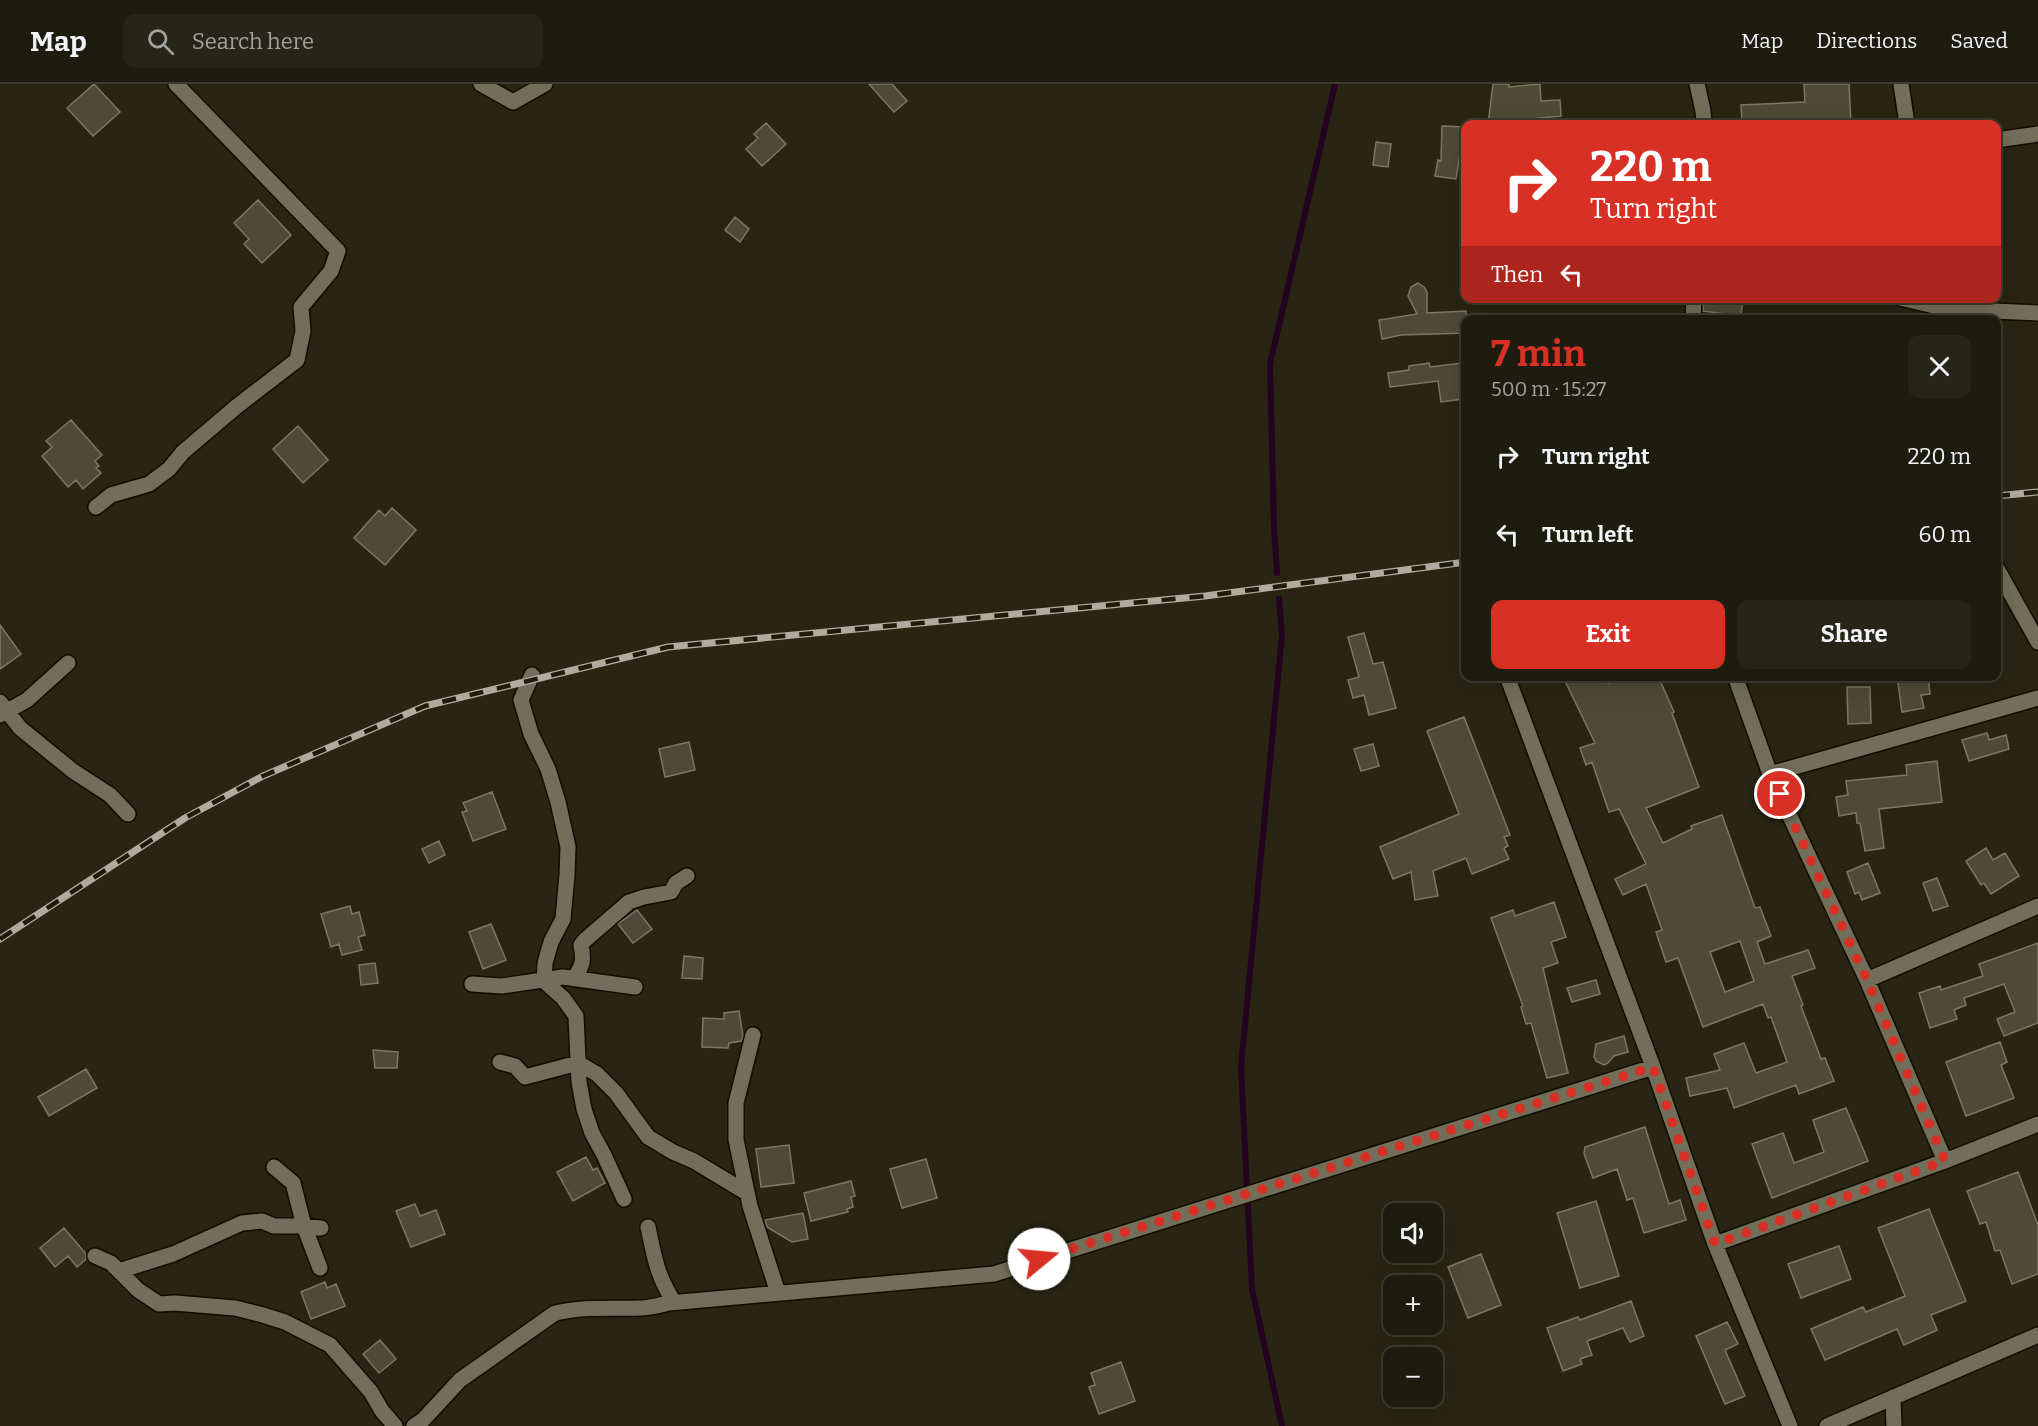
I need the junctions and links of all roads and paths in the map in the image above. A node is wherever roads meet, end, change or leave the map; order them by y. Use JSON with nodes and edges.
{"nodes":[{"id":1,"x":176,"y":84,"type":"edge"},
{"id":2,"x":481,"y":84,"type":"edge"},
{"id":3,"x":545,"y":84,"type":"edge"},
{"id":4,"x":1696,"y":84,"type":"edge"},
{"id":5,"x":1901,"y":84,"type":"edge"},
{"id":6,"x":1704,"y":120,"type":"edge"},
{"id":7,"x":1906,"y":120,"type":"edge"},
{"id":8,"x":2038,"y":134,"type":"edge"},
{"id":9,"x":2001,"y":139,"type":"edge"},
{"id":10,"x":1945,"y":304,"type":"edge"},
{"id":11,"x":2038,"y":313,"type":"edge"},
{"id":12,"x":96,"y":507,"type":"dead end"},
{"id":13,"x":2001,"y":576,"type":"edge"},
{"id":14,"x":2038,"y":642,"type":"edge"},
{"id":15,"x":68,"y":663,"type":"dead end"},
{"id":16,"x":531,"y":675,"type":"dead end"},
{"id":17,"x":1509,"y":681,"type":"edge"},
{"id":18,"x":1737,"y":681,"type":"edge"},
{"id":19,"x":2038,"y":698,"type":"edge"},
{"id":20,"x":2,"y":709,"type":"edge"},
{"id":21,"x":1770,"y":774,"type":"junction"},
{"id":22,"x":128,"y":814,"type":"dead end"},
{"id":23,"x":687,"y":876,"type":"dead end"},
{"id":24,"x":2038,"y":906,"type":"edge"},
{"id":25,"x":574,"y":978,"type":"junction"},
{"id":26,"x":1867,"y":980,"type":"junction"},
{"id":27,"x":544,"y":981,"type":"junction"},
{"id":28,"x":472,"y":984,"type":"dead end"},
{"id":29,"x":635,"y":987,"type":"dead end"},
{"id":30,"x":753,"y":1035,"type":"dead end"},
{"id":31,"x":500,"y":1062,"type":"dead end"},
{"id":32,"x":578,"y":1064,"type":"junction"},
{"id":33,"x":1653,"y":1067,"type":"junction"},
{"id":34,"x":2038,"y":1124,"type":"edge"},
{"id":35,"x":1945,"y":1161,"type":"junction"},
{"id":36,"x":274,"y":1167,"type":"dead end"},
{"id":37,"x":747,"y":1193,"type":"junction"},
{"id":38,"x":624,"y":1199,"type":"dead end"},
{"id":39,"x":304,"y":1226,"type":"junction"},
{"id":40,"x":648,"y":1227,"type":"dead end"},
{"id":41,"x":321,"y":1228,"type":"dead end"},
{"id":42,"x":1715,"y":1244,"type":"junction"},
{"id":43,"x":94,"y":1256,"type":"dead end"},
{"id":44,"x":320,"y":1268,"type":"dead end"},
{"id":45,"x":119,"y":1270,"type":"junction"},
{"id":46,"x":778,"y":1293,"type":"junction"},
{"id":47,"x":674,"y":1302,"type":"junction"},
{"id":48,"x":2038,"y":1335,"type":"edge"},
{"id":49,"x":1893,"y":1397,"type":"junction"},
{"id":50,"x":395,"y":1426,"type":"edge"},
{"id":51,"x":414,"y":1426,"type":"edge"},
{"id":52,"x":1790,"y":1426,"type":"edge"},
{"id":53,"x":1827,"y":1426,"type":"edge"},
{"id":54,"x":1894,"y":1426,"type":"edge"}],
"edges":[{"from":1,"to":12,"type":"street"},
{"from":2,"to":3,"type":"street"},
{"from":4,"to":6,"type":"street"},
{"from":5,"to":7,"type":"street"},
{"from":8,"to":9,"type":"street"},
{"from":10,"to":11,"type":"street"},
{"from":13,"to":14,"type":"street"},
{"from":15,"to":20,"type":"street"},
{"from":16,"to":27,"type":"street"},
{"from":17,"to":33,"type":"street"},
{"from":18,"to":21,"type":"street"},
{"from":19,"to":21,"type":"street"},
{"from":20,"to":22,"type":"street"},
{"from":21,"to":26,"type":"street"},
{"from":23,"to":25,"type":"street"},
{"from":24,"to":26,"type":"street"},
{"from":25,"to":27,"type":"street"},
{"from":25,"to":29,"type":"street"},
{"from":26,"to":35,"type":"street"},
{"from":27,"to":28,"type":"street"},
{"from":27,"to":32,"type":"street"},
{"from":30,"to":37,"type":"street"},
{"from":31,"to":32,"type":"street"},
{"from":32,"to":37,"type":"street"},
{"from":32,"to":38,"type":"street"},
{"from":33,"to":42,"type":"street"},
{"from":33,"to":46,"type":"street"},
{"from":34,"to":35,"type":"street"},
{"from":35,"to":42,"type":"street"},
{"from":36,"to":39,"type":"street"},
{"from":37,"to":46,"type":"street"},
{"from":39,"to":41,"type":"street"},
{"from":39,"to":44,"type":"street"},
{"from":39,"to":45,"type":"street"},
{"from":40,"to":47,"type":"street"},
{"from":42,"to":52,"type":"street"},
{"from":43,"to":45,"type":"street"},
{"from":45,"to":50,"type":"street"},
{"from":46,"to":47,"type":"street"},
{"from":47,"to":51,"type":"street"},
{"from":48,"to":49,"type":"street"},
{"from":49,"to":53,"type":"street"},
{"from":49,"to":54,"type":"street"}]}
